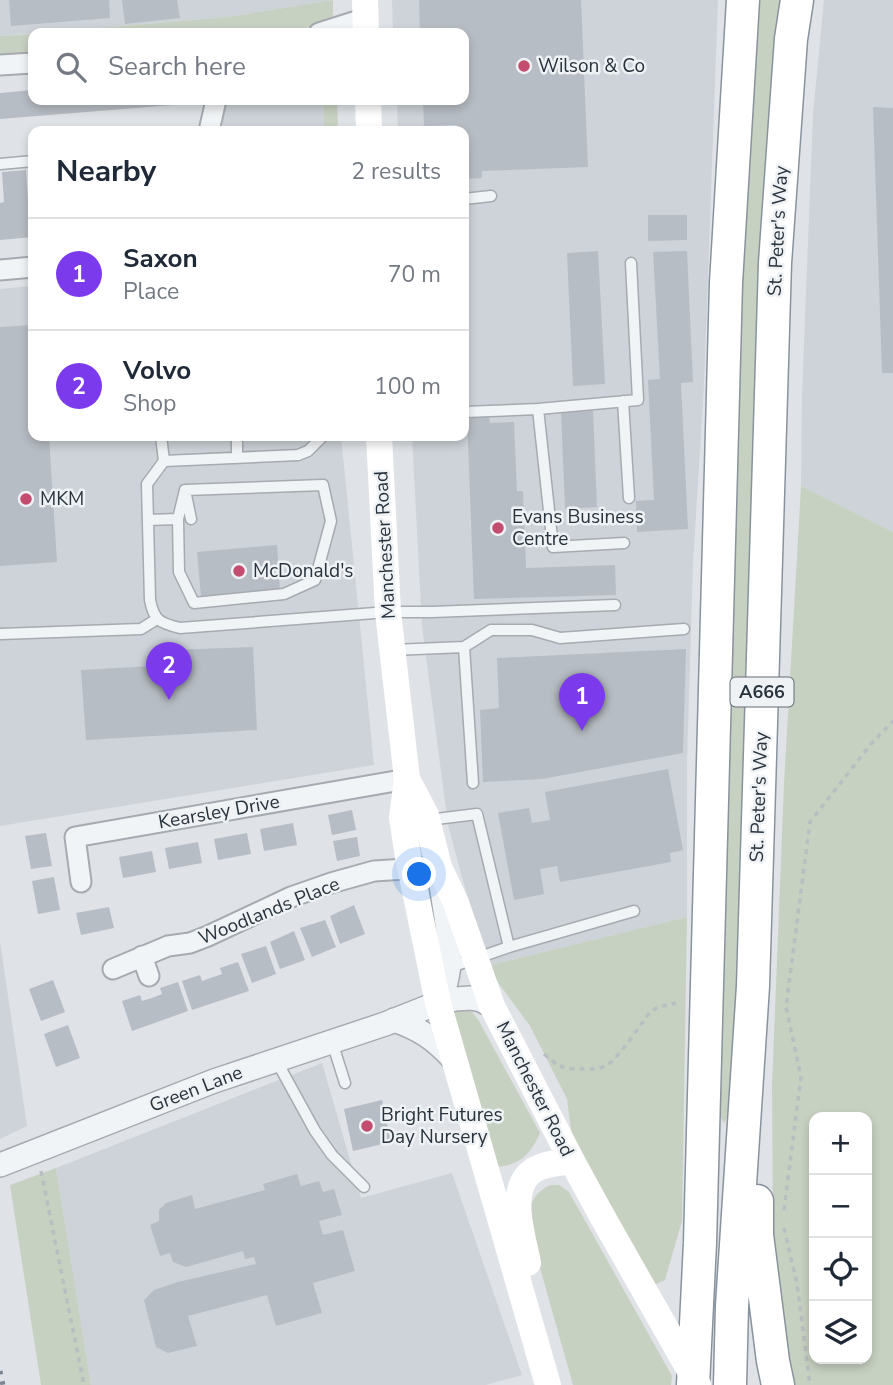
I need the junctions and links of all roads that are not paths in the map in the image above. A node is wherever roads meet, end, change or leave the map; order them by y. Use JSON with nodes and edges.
{"nodes":[{"id":1,"x":743,"y":0,"type":"edge"},
{"id":2,"x":797,"y":0,"type":"edge"},
{"id":3,"x":366,"y":17,"type":"edge"},
{"id":4,"x":334,"y":28,"type":"edge"},
{"id":5,"x":28,"y":63,"type":"edge"},
{"id":6,"x":0,"y":65,"type":"edge"},
{"id":7,"x":215,"y":105,"type":"edge"},
{"id":8,"x":368,"y":105,"type":"edge"},
{"id":9,"x":210,"y":126,"type":"edge"},
{"id":10,"x":369,"y":126,"type":"edge"},
{"id":11,"x":28,"y":161,"type":"edge"},
{"id":12,"x":0,"y":164,"type":"edge"},
{"id":13,"x":491,"y":197,"type":"dead end"},
{"id":14,"x":469,"y":199,"type":"edge"},
{"id":15,"x":631,"y":263,"type":"dead end"},
{"id":16,"x":28,"y":267,"type":"edge"},
{"id":17,"x":0,"y":270,"type":"edge"},
{"id":18,"x":623,"y":401,"type":"junction"},
{"id":19,"x":538,"y":409,"type":"junction"},
{"id":20,"x":469,"y":412,"type":"edge"},
{"id":21,"x":162,"y":441,"type":"edge"},
{"id":22,"x":237,"y":441,"type":"edge"},
{"id":23,"x":318,"y":441,"type":"edge"},
{"id":24,"x":379,"y":441,"type":"edge"},
{"id":25,"x":237,"y":457,"type":"junction"},
{"id":26,"x":164,"y":461,"type":"junction"},
{"id":27,"x":185,"y":490,"type":"junction"},
{"id":28,"x":629,"y":498,"type":"dead end"},
{"id":29,"x":178,"y":519,"type":"junction"},
{"id":30,"x":191,"y":519,"type":"dead end"},
{"id":31,"x":148,"y":520,"type":"junction"},
{"id":32,"x":624,"y":542,"type":"dead end"},
{"id":33,"x":615,"y":605,"type":"dead end"},
{"id":34,"x":388,"y":612,"type":"junction"},
{"id":35,"x":157,"y":619,"type":"junction"},
{"id":36,"x":684,"y":629,"type":"dead end"},
{"id":37,"x":0,"y":634,"type":"edge"},
{"id":38,"x":464,"y":648,"type":"junction"},
{"id":39,"x":392,"y":650,"type":"junction"},
{"id":40,"x":407,"y":779,"type":"junction"},
{"id":41,"x":473,"y":783,"type":"dead end"},
{"id":42,"x":428,"y":820,"type":"junction"},
{"id":43,"x":439,"y":867,"type":"junction"},
{"id":44,"x":410,"y":869,"type":"junction"},
{"id":45,"x":81,"y":882,"type":"dead end"},
{"id":46,"x":634,"y":911,"type":"dead end"},
{"id":47,"x":509,"y":947,"type":"junction"},
{"id":48,"x":142,"y":956,"type":"junction"},
{"id":49,"x":475,"y":959,"type":"junction"},
{"id":50,"x":113,"y":969,"type":"dead end"},
{"id":51,"x":440,"y":971,"type":"junction"},
{"id":52,"x":149,"y":976,"type":"dead end"},
{"id":53,"x":753,"y":986,"type":"junction"},
{"id":54,"x":438,"y":1003,"type":"junction"},
{"id":55,"x":492,"y":1006,"type":"junction"},
{"id":56,"x":394,"y":1020,"type":"junction"},
{"id":57,"x":332,"y":1041,"type":"junction"},
{"id":58,"x":276,"y":1060,"type":"junction"},
{"id":59,"x":454,"y":1060,"type":"junction"},
{"id":60,"x":345,"y":1083,"type":"dead end"},
{"id":61,"x":572,"y":1161,"type":"junction"},
{"id":62,"x":0,"y":1165,"type":"edge"},
{"id":63,"x":364,"y":1187,"type":"dead end"},
{"id":64,"x":549,"y":1385,"type":"edge"},
{"id":65,"x":695,"y":1385,"type":"edge"},
{"id":66,"x":730,"y":1385,"type":"edge"},
{"id":67,"x":778,"y":1385,"type":"edge"}],
"edges":[{"from":1,"to":65,"type":"highway","number":"A666"},
{"from":2,"to":53,"type":"highway","name":"St. Peter's Way","number":"A666"},
{"from":3,"to":4,"type":"street"},
{"from":5,"to":6,"type":"street"},
{"from":7,"to":9,"type":"street"},
{"from":8,"to":10,"type":"main road"},
{"from":11,"to":12,"type":"lane"},
{"from":13,"to":14,"type":"lane"},
{"from":15,"to":18,"type":"lane"},
{"from":16,"to":17,"type":"street"},
{"from":18,"to":19,"type":"lane"},
{"from":18,"to":28,"type":"lane"},
{"from":19,"to":20,"type":"lane"},
{"from":19,"to":32,"type":"lane"},
{"from":21,"to":26,"type":"lane"},
{"from":22,"to":25,"type":"lane"},
{"from":23,"to":25,"type":"lane"},
{"from":24,"to":34,"type":"main road","name":"Manchester Road"},
{"from":25,"to":26,"type":"lane"},
{"from":26,"to":31,"type":"lane"},
{"from":27,"to":29,"type":"lane"},
{"from":27,"to":29,"type":"lane"},
{"from":27,"to":30,"type":"lane"},
{"from":29,"to":31,"type":"lane"},
{"from":31,"to":35,"type":"lane"},
{"from":33,"to":34,"type":"lane"},
{"from":34,"to":35,"type":"lane"},
{"from":34,"to":39,"type":"main road","name":"Manchester Road"},
{"from":35,"to":37,"type":"lane"},
{"from":36,"to":38,"type":"lane"},
{"from":38,"to":39,"type":"lane"},
{"from":38,"to":41,"type":"lane"},
{"from":39,"to":40,"type":"main road","name":"Manchester Road"},
{"from":40,"to":42,"type":"main road","name":"Manchester Road"},
{"from":40,"to":44,"type":"main road","name":"Manchester Road"},
{"from":40,"to":45,"type":"street","name":"Kearsley Drive"},
{"from":42,"to":43,"type":"main road","name":"Manchester Road"},
{"from":42,"to":47,"type":"lane"},
{"from":43,"to":44,"type":"street","name":"Woodlands Place"},
{"from":43,"to":49,"type":"main road","name":"Manchester Road"},
{"from":43,"to":51,"type":"street"},
{"from":44,"to":48,"type":"street","name":"Woodlands Place"},
{"from":44,"to":51,"type":"main road","name":"Manchester Road"},
{"from":46,"to":47,"type":"lane"},
{"from":47,"to":49,"type":"lane"},
{"from":48,"to":50,"type":"street","name":"Woodlands Place"},
{"from":48,"to":52,"type":"street"},
{"from":49,"to":51,"type":"lane"},
{"from":49,"to":55,"type":"main road","name":"Manchester Road"},
{"from":51,"to":54,"type":"main road","name":"Manchester Road"},
{"from":53,"to":66,"type":"highway","name":"St. Peter's Way","number":"A666"},
{"from":53,"to":67,"type":"highway"},
{"from":54,"to":55,"type":"street","name":"Green Lane"},
{"from":54,"to":56,"type":"street","name":"Green Lane"},
{"from":54,"to":59,"type":"main road","name":"Manchester Road"},
{"from":55,"to":61,"type":"main road","name":"Manchester Road"},
{"from":56,"to":57,"type":"street","name":"Green Lane"},
{"from":56,"to":59,"type":"street"},
{"from":57,"to":58,"type":"street","name":"Green Lane"},
{"from":57,"to":60,"type":"lane"},
{"from":58,"to":62,"type":"street","name":"Green Lane"},
{"from":58,"to":63,"type":"lane"},
{"from":59,"to":64,"type":"main road","name":"Manchester Road"},
{"from":61,"to":64,"type":"main road"},
{"from":61,"to":65,"type":"main road","name":"Manchester Road","bridge":true}]}
